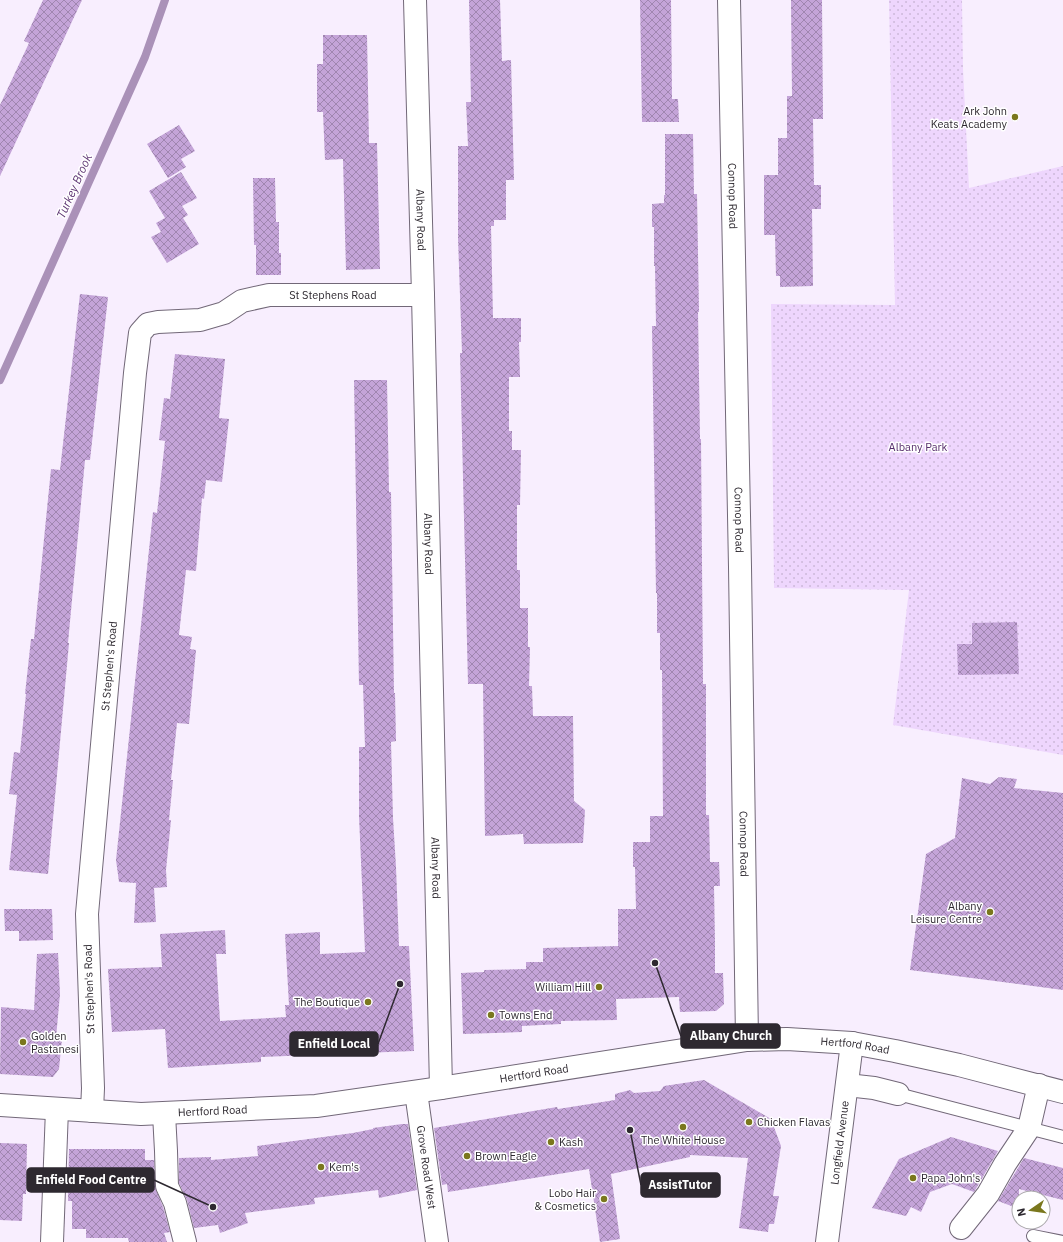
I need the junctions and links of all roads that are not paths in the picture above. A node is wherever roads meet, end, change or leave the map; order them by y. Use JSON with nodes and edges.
{"nodes":[{"id":1,"x":415,"y":0,"type":"edge"},
{"id":2,"x":729,"y":0,"type":"edge"},
{"id":3,"x":423,"y":295,"type":"junction"},
{"id":4,"x":242,"y":301,"type":"joint"},
{"id":5,"x":747,"y":1040,"type":"junction"},
{"id":6,"x":852,"y":1043,"type":"junction"},
{"id":7,"x":847,"y":1085,"type":"junction"},
{"id":8,"x":1039,"y":1085,"type":"junction"},
{"id":9,"x":441,"y":1088,"type":"junction"},
{"id":10,"x":416,"y":1092,"type":"junction"},
{"id":11,"x":1063,"y":1092,"type":"edge"},
{"id":12,"x":898,"y":1094,"type":"joint"},
{"id":13,"x":0,"y":1105,"type":"edge"},
{"id":14,"x":57,"y":1109,"type":"junction"},
{"id":15,"x":92,"y":1111,"type":"junction"},
{"id":16,"x":164,"y":1114,"type":"junction"},
{"id":17,"x":1029,"y":1128,"type":"junction"},
{"id":18,"x":1063,"y":1137,"type":"edge"},
{"id":19,"x":961,"y":1228,"type":"dead end"},
{"id":20,"x":1033,"y":1236,"type":"dead end"},
{"id":21,"x":52,"y":1242,"type":"edge"},
{"id":22,"x":185,"y":1242,"type":"edge"},
{"id":23,"x":437,"y":1242,"type":"edge"},
{"id":24,"x":827,"y":1242,"type":"edge"},
{"id":25,"x":1063,"y":1242,"type":"edge"}],
"edges":[{"from":1,"to":3,"type":"street","name":"Albany Road"},
{"from":2,"to":5,"type":"street","name":"Connop Road"},
{"from":3,"to":4,"type":"street","name":"St Stephens Road"},
{"from":3,"to":9,"type":"street","name":"Albany Road"},
{"from":4,"to":15,"type":"street","name":"St Stephen's Road"},
{"from":5,"to":6,"type":"street","name":"Hertford Road"},
{"from":5,"to":9,"type":"street","name":"Hertford Road"},
{"from":6,"to":7,"type":"street","name":"Longfield Avenue"},
{"from":6,"to":8,"type":"street","name":"Hertford Road"},
{"from":7,"to":12,"type":"street"},
{"from":7,"to":24,"type":"street","name":"Longfield Avenue"},
{"from":8,"to":11,"type":"street","name":"Hertford Road"},
{"from":8,"to":17,"type":"street"},
{"from":9,"to":10,"type":"street","name":"Hertford Road"},
{"from":10,"to":16,"type":"street","name":"Hertford Road"},
{"from":10,"to":23,"type":"street","name":"Grove Road West"},
{"from":12,"to":17,"type":"lane"},
{"from":13,"to":14,"type":"street","name":"Hertford Road"},
{"from":14,"to":15,"type":"street","name":"Hertford Road"},
{"from":14,"to":21,"type":"street"},
{"from":15,"to":16,"type":"street","name":"Hertford Road"},
{"from":16,"to":22,"type":"street"},
{"from":17,"to":18,"type":"lane"},
{"from":17,"to":19,"type":"street"},
{"from":20,"to":25,"type":"lane"}]}
